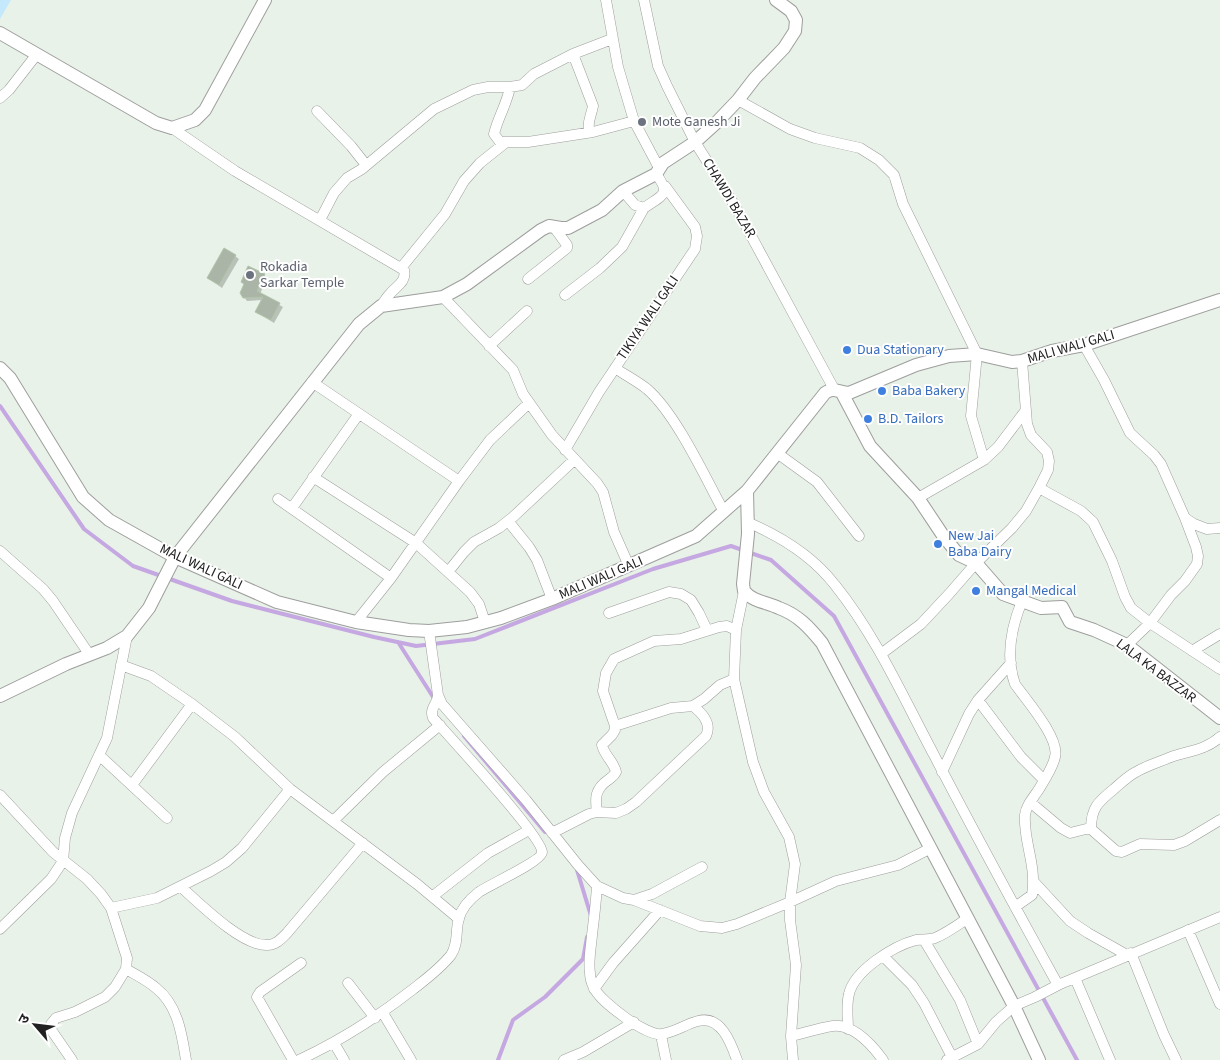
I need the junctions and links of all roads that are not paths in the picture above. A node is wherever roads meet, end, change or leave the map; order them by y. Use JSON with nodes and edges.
{"nodes":[{"id":1,"x":265,"y":0,"type":"edge"},
{"id":2,"x":606,"y":0,"type":"edge"},
{"id":3,"x":644,"y":0,"type":"edge"},
{"id":4,"x":776,"y":0,"type":"edge"},
{"id":5,"x":0,"y":33,"type":"edge"},
{"id":6,"x":612,"y":39,"type":"junction"},
{"id":7,"x":37,"y":54,"type":"junction"},
{"id":8,"x":574,"y":54,"type":"junction"},
{"id":9,"x":510,"y":87,"type":"junction"},
{"id":10,"x":0,"y":98,"type":"edge"},
{"id":11,"x":738,"y":100,"type":"junction"},
{"id":12,"x":317,"y":111,"type":"dead end"},
{"id":13,"x":634,"y":121,"type":"junction"},
{"id":14,"x":172,"y":128,"type":"junction"},
{"id":15,"x":589,"y":132,"type":"junction"},
{"id":16,"x":695,"y":142,"type":"junction"},
{"id":17,"x":505,"y":143,"type":"junction"},
{"id":18,"x":366,"y":165,"type":"junction"},
{"id":19,"x":657,"y":171,"type":"junction"},
{"id":20,"x":665,"y":186,"type":"junction"},
{"id":21,"x":623,"y":191,"type":"junction"},
{"id":22,"x":644,"y":208,"type":"junction"},
{"id":23,"x":320,"y":220,"type":"junction"},
{"id":24,"x":554,"y":227,"type":"junction"},
{"id":25,"x":401,"y":268,"type":"junction"},
{"id":26,"x":528,"y":279,"type":"dead end"},
{"id":27,"x":565,"y":295,"type":"dead end"},
{"id":28,"x":443,"y":297,"type":"junction"},
{"id":29,"x":1220,"y":300,"type":"edge"},
{"id":30,"x":381,"y":306,"type":"junction"},
{"id":31,"x":527,"y":311,"type":"dead end"},
{"id":32,"x":1084,"y":345,"type":"junction"},
{"id":33,"x":489,"y":346,"type":"junction"},
{"id":34,"x":977,"y":354,"type":"junction"},
{"id":35,"x":1022,"y":361,"type":"junction"},
{"id":36,"x":0,"y":368,"type":"edge"},
{"id":37,"x":615,"y":368,"type":"junction"},
{"id":38,"x":312,"y":382,"type":"junction"},
{"id":39,"x":838,"y":391,"type":"junction"},
{"id":40,"x":529,"y":403,"type":"junction"},
{"id":41,"x":1026,"y":410,"type":"junction"},
{"id":42,"x":358,"y":415,"type":"junction"},
{"id":43,"x":566,"y":450,"type":"junction"},
{"id":44,"x":777,"y":453,"type":"junction"},
{"id":45,"x":574,"y":460,"type":"junction"},
{"id":46,"x":984,"y":460,"type":"junction"},
{"id":47,"x":313,"y":477,"type":"junction"},
{"id":48,"x":459,"y":481,"type":"junction"},
{"id":49,"x":1040,"y":488,"type":"junction"},
{"id":50,"x":747,"y":491,"type":"junction"},
{"id":51,"x":918,"y":498,"type":"junction"},
{"id":52,"x":278,"y":499,"type":"dead end"},
{"id":53,"x":292,"y":508,"type":"junction"},
{"id":54,"x":724,"y":512,"type":"junction"},
{"id":55,"x":1185,"y":518,"type":"junction"},
{"id":56,"x":508,"y":521,"type":"junction"},
{"id":57,"x":747,"y":528,"type":"junction"},
{"id":58,"x":1220,"y":528,"type":"edge"},
{"id":59,"x":859,"y":536,"type":"dead end"},
{"id":60,"x":416,"y":543,"type":"junction"},
{"id":61,"x":0,"y":551,"type":"edge"},
{"id":62,"x":175,"y":557,"type":"junction"},
{"id":63,"x":976,"y":563,"type":"junction"},
{"id":64,"x":629,"y":566,"type":"junction"},
{"id":65,"x":448,"y":572,"type":"junction"},
{"id":66,"x":391,"y":578,"type":"junction"},
{"id":67,"x":744,"y":592,"type":"junction"},
{"id":68,"x":552,"y":598,"type":"junction"},
{"id":69,"x":1022,"y":601,"type":"junction"},
{"id":70,"x":609,"y":613,"type":"dead end"},
{"id":71,"x":356,"y":622,"type":"junction"},
{"id":72,"x":485,"y":622,"type":"junction"},
{"id":73,"x":1150,"y":623,"type":"junction"},
{"id":74,"x":707,"y":630,"type":"junction"},
{"id":75,"x":736,"y":630,"type":"junction"},
{"id":76,"x":1220,"y":634,"type":"edge"},
{"id":77,"x":127,"y":636,"type":"junction"},
{"id":78,"x":430,"y":636,"type":"junction"},
{"id":79,"x":1127,"y":645,"type":"junction"},
{"id":80,"x":1192,"y":651,"type":"junction"},
{"id":81,"x":89,"y":654,"type":"junction"},
{"id":82,"x":881,"y":654,"type":"junction"},
{"id":83,"x":1011,"y":663,"type":"junction"},
{"id":84,"x":121,"y":665,"type":"junction"},
{"id":85,"x":1220,"y":669,"type":"edge"},
{"id":86,"x":734,"y":679,"type":"junction"},
{"id":87,"x":0,"y":696,"type":"edge"},
{"id":88,"x":978,"y":700,"type":"junction"},
{"id":89,"x":436,"y":701,"type":"junction"},
{"id":90,"x":192,"y":704,"type":"junction"},
{"id":91,"x":693,"y":706,"type":"junction"},
{"id":92,"x":1220,"y":718,"type":"edge"},
{"id":93,"x":440,"y":726,"type":"junction"},
{"id":94,"x":615,"y":726,"type":"junction"},
{"id":95,"x":1220,"y":737,"type":"edge"},
{"id":96,"x":99,"y":755,"type":"junction"},
{"id":97,"x":942,"y":772,"type":"junction"},
{"id":98,"x":1044,"y":780,"type":"junction"},
{"id":99,"x":132,"y":786,"type":"junction"},
{"id":100,"x":290,"y":789,"type":"junction"},
{"id":101,"x":0,"y":796,"type":"edge"},
{"id":102,"x":526,"y":800,"type":"junction"},
{"id":103,"x":1030,"y":802,"type":"junction"},
{"id":104,"x":516,"y":812,"type":"junction"},
{"id":105,"x":597,"y":812,"type":"junction"},
{"id":106,"x":167,"y":818,"type":"dead end"},
{"id":107,"x":1220,"y":820,"type":"edge"},
{"id":108,"x":333,"y":821,"type":"junction"},
{"id":109,"x":530,"y":830,"type":"junction"},
{"id":110,"x":1091,"y":830,"type":"junction"},
{"id":111,"x":552,"y":833,"type":"junction"},
{"id":112,"x":363,"y":843,"type":"junction"},
{"id":113,"x":932,"y":848,"type":"junction"},
{"id":114,"x":63,"y":861,"type":"junction"},
{"id":115,"x":702,"y":867,"type":"dead end"},
{"id":116,"x":1034,"y":882,"type":"junction"},
{"id":117,"x":597,"y":886,"type":"junction"},
{"id":118,"x":181,"y":887,"type":"junction"},
{"id":119,"x":432,"y":896,"type":"junction"},
{"id":120,"x":634,"y":900,"type":"junction"},
{"id":121,"x":790,"y":902,"type":"junction"},
{"id":122,"x":1015,"y":907,"type":"junction"},
{"id":123,"x":111,"y":908,"type":"junction"},
{"id":124,"x":660,"y":910,"type":"junction"},
{"id":125,"x":1220,"y":917,"type":"edge"},
{"id":126,"x":459,"y":918,"type":"junction"},
{"id":127,"x":968,"y":918,"type":"junction"},
{"id":128,"x":0,"y":929,"type":"edge"},
{"id":129,"x":1188,"y":930,"type":"junction"},
{"id":130,"x":924,"y":940,"type":"junction"},
{"id":131,"x":1129,"y":954,"type":"junction"},
{"id":132,"x":883,"y":956,"type":"junction"},
{"id":133,"x":301,"y":963,"type":"dead end"},
{"id":134,"x":126,"y":969,"type":"junction"},
{"id":135,"x":1075,"y":978,"type":"junction"},
{"id":136,"x":348,"y":983,"type":"dead end"},
{"id":137,"x":1053,"y":987,"type":"junction"},
{"id":138,"x":594,"y":989,"type":"junction"},
{"id":139,"x":1220,"y":1004,"type":"edge"},
{"id":140,"x":1014,"y":1006,"type":"junction"},
{"id":141,"x":379,"y":1016,"type":"junction"},
{"id":142,"x":634,"y":1022,"type":"junction"},
{"id":143,"x":848,"y":1029,"type":"junction"},
{"id":144,"x":661,"y":1035,"type":"junction"},
{"id":145,"x":790,"y":1036,"type":"junction"},
{"id":146,"x":334,"y":1043,"type":"junction"},
{"id":147,"x":978,"y":1044,"type":"junction"},
{"id":148,"x":950,"y":1059,"type":"edge"},
{"id":149,"x":72,"y":1060,"type":"edge"},
{"id":150,"x":186,"y":1060,"type":"edge"},
{"id":151,"x":293,"y":1060,"type":"edge"},
{"id":152,"x":299,"y":1060,"type":"edge"},
{"id":153,"x":344,"y":1060,"type":"edge"},
{"id":154,"x":411,"y":1060,"type":"edge"},
{"id":155,"x":564,"y":1060,"type":"edge"},
{"id":156,"x":666,"y":1060,"type":"edge"},
{"id":157,"x":737,"y":1060,"type":"edge"},
{"id":158,"x":792,"y":1060,"type":"edge"},
{"id":159,"x":883,"y":1060,"type":"edge"},
{"id":160,"x":1039,"y":1060,"type":"edge"},
{"id":161,"x":1110,"y":1060,"type":"edge"},
{"id":162,"x":1176,"y":1060,"type":"edge"}],
"edges":[{"from":1,"to":14,"type":"street"},
{"from":2,"to":6,"type":"street","name":"TIKIYA WALI GALI"},
{"from":3,"to":16,"type":"street","name":"CHAWDI BAZAR"},
{"from":4,"to":11,"type":"street"},
{"from":5,"to":7,"type":"street"},
{"from":6,"to":8,"type":"street"},
{"from":6,"to":13,"type":"street","name":"TIKIYA WALI GALI"},
{"from":7,"to":10,"type":"street"},
{"from":7,"to":14,"type":"street"},
{"from":8,"to":9,"type":"street"},
{"from":8,"to":15,"type":"street"},
{"from":9,"to":17,"type":"street"},
{"from":9,"to":18,"type":"street"},
{"from":11,"to":16,"type":"street"},
{"from":11,"to":34,"type":"street"},
{"from":12,"to":18,"type":"street"},
{"from":13,"to":15,"type":"street"},
{"from":13,"to":19,"type":"street","name":"TIKIYA WALI GALI"},
{"from":14,"to":23,"type":"street"},
{"from":15,"to":17,"type":"street"},
{"from":16,"to":19,"type":"street"},
{"from":16,"to":39,"type":"street","name":"CHAWDI BAZAR"},
{"from":17,"to":25,"type":"street"},
{"from":18,"to":23,"type":"street"},
{"from":19,"to":20,"type":"street","name":"TIKIYA WALI GALI"},
{"from":19,"to":21,"type":"street"},
{"from":20,"to":22,"type":"street"},
{"from":20,"to":37,"type":"street","name":"TIKIYA WALI GALI"},
{"from":21,"to":22,"type":"street"},
{"from":21,"to":24,"type":"street"},
{"from":22,"to":27,"type":"street"},
{"from":23,"to":25,"type":"street"},
{"from":24,"to":26,"type":"street"},
{"from":24,"to":28,"type":"street"},
{"from":25,"to":30,"type":"street"},
{"from":28,"to":30,"type":"street"},
{"from":28,"to":33,"type":"street"},
{"from":29,"to":32,"type":"street","name":"MALI WALI GALI"},
{"from":30,"to":38,"type":"street"},
{"from":31,"to":33,"type":"street"},
{"from":32,"to":35,"type":"street","name":"MALI WALI GALI"},
{"from":32,"to":55,"type":"street"},
{"from":33,"to":40,"type":"street"},
{"from":34,"to":35,"type":"street","name":"MALI WALI GALI"},
{"from":34,"to":39,"type":"street","name":"MALI WALI GALI"},
{"from":34,"to":46,"type":"street"},
{"from":35,"to":41,"type":"street"},
{"from":36,"to":62,"type":"street","name":"MALI WALI GALI"},
{"from":37,"to":43,"type":"street","name":"TIKIYA WALI GALI"},
{"from":37,"to":54,"type":"street"},
{"from":38,"to":42,"type":"street"},
{"from":38,"to":62,"type":"street"},
{"from":39,"to":44,"type":"street","name":"MALI WALI GALI"},
{"from":39,"to":51,"type":"street","name":"LALA KA BAZZAR"},
{"from":40,"to":43,"type":"street"},
{"from":40,"to":48,"type":"street"},
{"from":41,"to":46,"type":"street"},
{"from":41,"to":49,"type":"street"},
{"from":42,"to":47,"type":"street"},
{"from":42,"to":48,"type":"street"},
{"from":43,"to":45,"type":"street"},
{"from":44,"to":50,"type":"street","name":"MALI WALI GALI"},
{"from":44,"to":59,"type":"street"},
{"from":45,"to":56,"type":"street"},
{"from":45,"to":64,"type":"street"},
{"from":46,"to":51,"type":"street"},
{"from":47,"to":53,"type":"street"},
{"from":47,"to":60,"type":"street"},
{"from":48,"to":60,"type":"street"},
{"from":49,"to":63,"type":"street"},
{"from":49,"to":73,"type":"street"},
{"from":50,"to":54,"type":"street","name":"MALI WALI GALI"},
{"from":50,"to":57,"type":"street"},
{"from":51,"to":63,"type":"street","name":"LALA KA BAZZAR"},
{"from":52,"to":53,"type":"street"},
{"from":53,"to":66,"type":"street"},
{"from":54,"to":64,"type":"street","name":"MALI WALI GALI"},
{"from":55,"to":58,"type":"street"},
{"from":55,"to":73,"type":"street"},
{"from":56,"to":65,"type":"street"},
{"from":56,"to":68,"type":"street"},
{"from":57,"to":67,"type":"street"},
{"from":57,"to":82,"type":"street"},
{"from":60,"to":65,"type":"street"},
{"from":60,"to":66,"type":"street"},
{"from":61,"to":81,"type":"street"},
{"from":62,"to":71,"type":"street","name":"MALI WALI GALI"},
{"from":62,"to":77,"type":"street"},
{"from":63,"to":69,"type":"street","name":"LALA KA BAZZAR"},
{"from":63,"to":82,"type":"street"},
{"from":64,"to":68,"type":"street","name":"MALI WALI GALI"},
{"from":65,"to":72,"type":"street"},
{"from":66,"to":71,"type":"street"},
{"from":67,"to":75,"type":"street"},
{"from":67,"to":113,"type":"street"},
{"from":68,"to":72,"type":"street","name":"MALI WALI GALI"},
{"from":69,"to":79,"type":"street","name":"LALA KA BAZZAR"},
{"from":69,"to":83,"type":"street"},
{"from":70,"to":74,"type":"street"},
{"from":71,"to":78,"type":"street","name":"MALI WALI GALI"},
{"from":72,"to":78,"type":"street","name":"MALI WALI GALI"},
{"from":73,"to":79,"type":"street"},
{"from":73,"to":80,"type":"street"},
{"from":74,"to":75,"type":"street"},
{"from":74,"to":94,"type":"street"},
{"from":75,"to":86,"type":"street"},
{"from":76,"to":80,"type":"street"},
{"from":77,"to":81,"type":"street"},
{"from":77,"to":84,"type":"street"},
{"from":78,"to":89,"type":"street"},
{"from":79,"to":92,"type":"street","name":"LALA KA BAZZAR"},
{"from":80,"to":85,"type":"street"},
{"from":81,"to":87,"type":"street"},
{"from":82,"to":97,"type":"street"},
{"from":83,"to":88,"type":"street"},
{"from":83,"to":98,"type":"street"},
{"from":84,"to":90,"type":"street"},
{"from":84,"to":96,"type":"street"},
{"from":86,"to":91,"type":"street"},
{"from":86,"to":121,"type":"street"},
{"from":88,"to":97,"type":"street"},
{"from":88,"to":98,"type":"street"},
{"from":89,"to":93,"type":"street"},
{"from":89,"to":102,"type":"street"},
{"from":90,"to":99,"type":"street"},
{"from":90,"to":100,"type":"street"},
{"from":91,"to":94,"type":"street"},
{"from":91,"to":105,"type":"street"},
{"from":93,"to":104,"type":"street"},
{"from":93,"to":108,"type":"street"},
{"from":94,"to":105,"type":"street"},
{"from":95,"to":110,"type":"street"},
{"from":96,"to":99,"type":"street"},
{"from":96,"to":114,"type":"street"},
{"from":97,"to":122,"type":"street"},
{"from":98,"to":103,"type":"street"},
{"from":99,"to":106,"type":"street"},
{"from":100,"to":108,"type":"street"},
{"from":100,"to":118,"type":"street"},
{"from":101,"to":114,"type":"street"},
{"from":102,"to":104,"type":"street"},
{"from":102,"to":111,"type":"street"},
{"from":103,"to":110,"type":"street"},
{"from":103,"to":116,"type":"street"},
{"from":104,"to":109,"type":"street"},
{"from":105,"to":111,"type":"street"},
{"from":107,"to":110,"type":"street"},
{"from":108,"to":112,"type":"street"},
{"from":109,"to":119,"type":"street"},
{"from":109,"to":126,"type":"street"},
{"from":111,"to":117,"type":"street"},
{"from":112,"to":118,"type":"street"},
{"from":112,"to":119,"type":"street"},
{"from":113,"to":121,"type":"street"},
{"from":113,"to":127,"type":"street"},
{"from":114,"to":123,"type":"street"},
{"from":114,"to":128,"type":"street"},
{"from":115,"to":120,"type":"street"},
{"from":116,"to":122,"type":"street"},
{"from":116,"to":131,"type":"street"},
{"from":117,"to":120,"type":"street"},
{"from":117,"to":138,"type":"street"},
{"from":118,"to":123,"type":"street"},
{"from":119,"to":126,"type":"street"},
{"from":120,"to":124,"type":"street"},
{"from":121,"to":124,"type":"street"},
{"from":121,"to":145,"type":"street"},
{"from":122,"to":137,"type":"street"},
{"from":123,"to":134,"type":"street"},
{"from":124,"to":138,"type":"street"},
{"from":125,"to":129,"type":"street"},
{"from":126,"to":141,"type":"street"},
{"from":127,"to":130,"type":"street"},
{"from":127,"to":140,"type":"street"},
{"from":129,"to":131,"type":"street"},
{"from":129,"to":139,"type":"street"},
{"from":130,"to":132,"type":"street"},
{"from":130,"to":147,"type":"street"},
{"from":131,"to":135,"type":"street"},
{"from":131,"to":162,"type":"street"},
{"from":132,"to":143,"type":"street"},
{"from":132,"to":148,"type":"street"},
{"from":133,"to":151,"type":"street"},
{"from":134,"to":149,"type":"street"},
{"from":134,"to":150,"type":"street"},
{"from":135,"to":137,"type":"street"},
{"from":135,"to":161,"type":"street"},
{"from":136,"to":141,"type":"street"},
{"from":137,"to":140,"type":"street"},
{"from":138,"to":142,"type":"street"},
{"from":140,"to":147,"type":"street"},
{"from":140,"to":160,"type":"street"},
{"from":141,"to":146,"type":"street"},
{"from":141,"to":154,"type":"street"},
{"from":142,"to":144,"type":"street"},
{"from":142,"to":155,"type":"street"},
{"from":143,"to":145,"type":"street"},
{"from":143,"to":159,"type":"street"},
{"from":144,"to":156,"type":"street"},
{"from":144,"to":157,"type":"street"},
{"from":145,"to":158,"type":"street"},
{"from":146,"to":152,"type":"street"},
{"from":146,"to":153,"type":"street"},
{"from":147,"to":148,"type":"street"}]}
